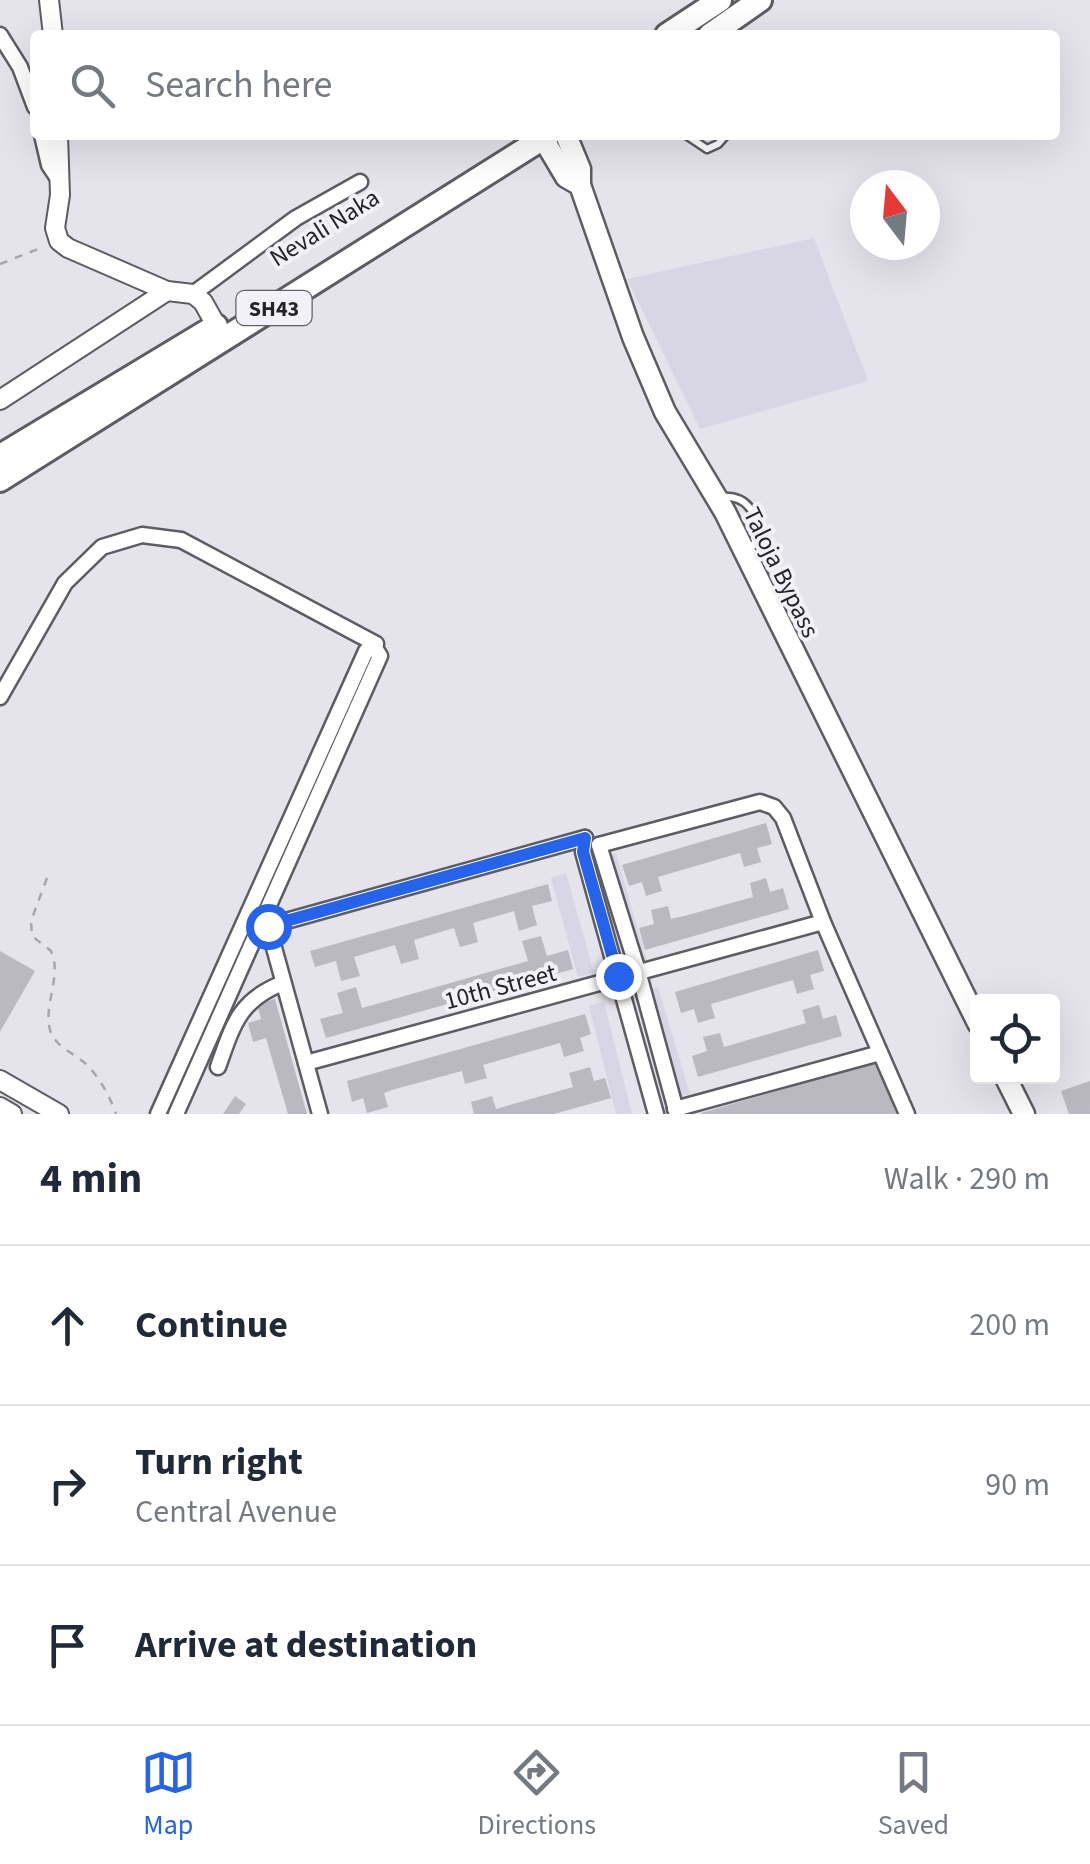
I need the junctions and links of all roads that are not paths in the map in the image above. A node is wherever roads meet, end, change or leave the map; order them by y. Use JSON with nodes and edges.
{"nodes":[{"id":1,"x":49,"y":0,"type":"edge"},
{"id":2,"x":720,"y":0,"type":"edge"},
{"id":3,"x":760,"y":0,"type":"edge"},
{"id":4,"x":53,"y":30,"type":"edge"},
{"id":5,"x":675,"y":30,"type":"edge"},
{"id":6,"x":717,"y":30,"type":"edge"},
{"id":7,"x":0,"y":35,"type":"edge"},
{"id":8,"x":30,"y":94,"type":"edge"},
{"id":9,"x":43,"y":140,"type":"edge"},
{"id":10,"x":58,"y":140,"type":"edge"},
{"id":11,"x":537,"y":140,"type":"edge"},
{"id":12,"x":546,"y":140,"type":"edge"},
{"id":13,"x":694,"y":140,"type":"edge"},
{"id":14,"x":722,"y":140,"type":"edge"},
{"id":15,"x":60,"y":180,"type":"junction"},
{"id":16,"x":360,"y":182,"type":"dead end"},
{"id":17,"x":167,"y":291,"type":"junction"},
{"id":18,"x":193,"y":294,"type":"junction"},
{"id":19,"x":220,"y":332,"type":"junction"},
{"id":20,"x":0,"y":400,"type":"edge"},
{"id":21,"x":0,"y":456,"type":"edge"},
{"id":22,"x":0,"y":480,"type":"edge"},
{"id":23,"x":375,"y":648,"type":"junction"},
{"id":24,"x":0,"y":697,"type":"edge"},
{"id":25,"x":592,"y":842,"type":"junction"},
{"id":26,"x":823,"y":922,"type":"junction"},
{"id":27,"x":638,"y":971,"type":"junction"},
{"id":28,"x":618,"y":976,"type":"junction"},
{"id":29,"x":284,"y":983,"type":"junction"},
{"id":30,"x":970,"y":1006,"type":"edge"},
{"id":31,"x":880,"y":1053,"type":"junction"},
{"id":32,"x":306,"y":1063,"type":"junction"},
{"id":33,"x":218,"y":1067,"type":"dead end"},
{"id":34,"x":0,"y":1080,"type":"edge"},
{"id":35,"x":1008,"y":1084,"type":"edge"},
{"id":36,"x":0,"y":1107,"type":"edge"},
{"id":37,"x":676,"y":1111,"type":"edge"},
{"id":38,"x":12,"y":1114,"type":"edge"},
{"id":39,"x":59,"y":1114,"type":"edge"},
{"id":40,"x":158,"y":1114,"type":"edge"},
{"id":41,"x":176,"y":1114,"type":"edge"},
{"id":42,"x":320,"y":1114,"type":"edge"},
{"id":43,"x":656,"y":1114,"type":"edge"},
{"id":44,"x":907,"y":1114,"type":"edge"},
{"id":45,"x":1024,"y":1114,"type":"edge"}],
"edges":[{"from":1,"to":4,"type":"street"},
{"from":2,"to":5,"type":"main road"},
{"from":3,"to":6,"type":"main road"},
{"from":7,"to":8,"type":"street"},
{"from":9,"to":15,"type":"street"},
{"from":10,"to":15,"type":"street"},
{"from":11,"to":19,"type":"main road","name":"Nevali Naka","number":"SH43"},
{"from":12,"to":30,"type":"main road","name":"Taloja Bypass"},
{"from":13,"to":14,"type":"lane"},
{"from":15,"to":17,"type":"street"},
{"from":16,"to":18,"type":"street"},
{"from":17,"to":18,"type":"street"},
{"from":17,"to":20,"type":"street"},
{"from":18,"to":19,"type":"street"},
{"from":19,"to":21,"type":"main road","name":"Nevali Naka","number":"SH43"},
{"from":19,"to":22,"type":"main road","number":"SH43"},
{"from":23,"to":24,"type":"street"},
{"from":23,"to":40,"type":"street"},
{"from":23,"to":41,"type":"street"},
{"from":25,"to":26,"type":"street"},
{"from":25,"to":27,"type":"street"},
{"from":25,"to":28,"type":"street"},
{"from":25,"to":29,"type":"street"},
{"from":26,"to":27,"type":"street","name":"10th Street"},
{"from":26,"to":31,"type":"street"},
{"from":27,"to":28,"type":"street","name":"10th Street"},
{"from":27,"to":37,"type":"street"},
{"from":28,"to":32,"type":"street","name":"10th Street"},
{"from":28,"to":43,"type":"street"},
{"from":29,"to":32,"type":"street"},
{"from":29,"to":33,"type":"street"},
{"from":31,"to":37,"type":"street"},
{"from":31,"to":44,"type":"street"},
{"from":32,"to":42,"type":"street"},
{"from":34,"to":39,"type":"street"},
{"from":35,"to":45,"type":"main road"},
{"from":36,"to":38,"type":"street"}]}
